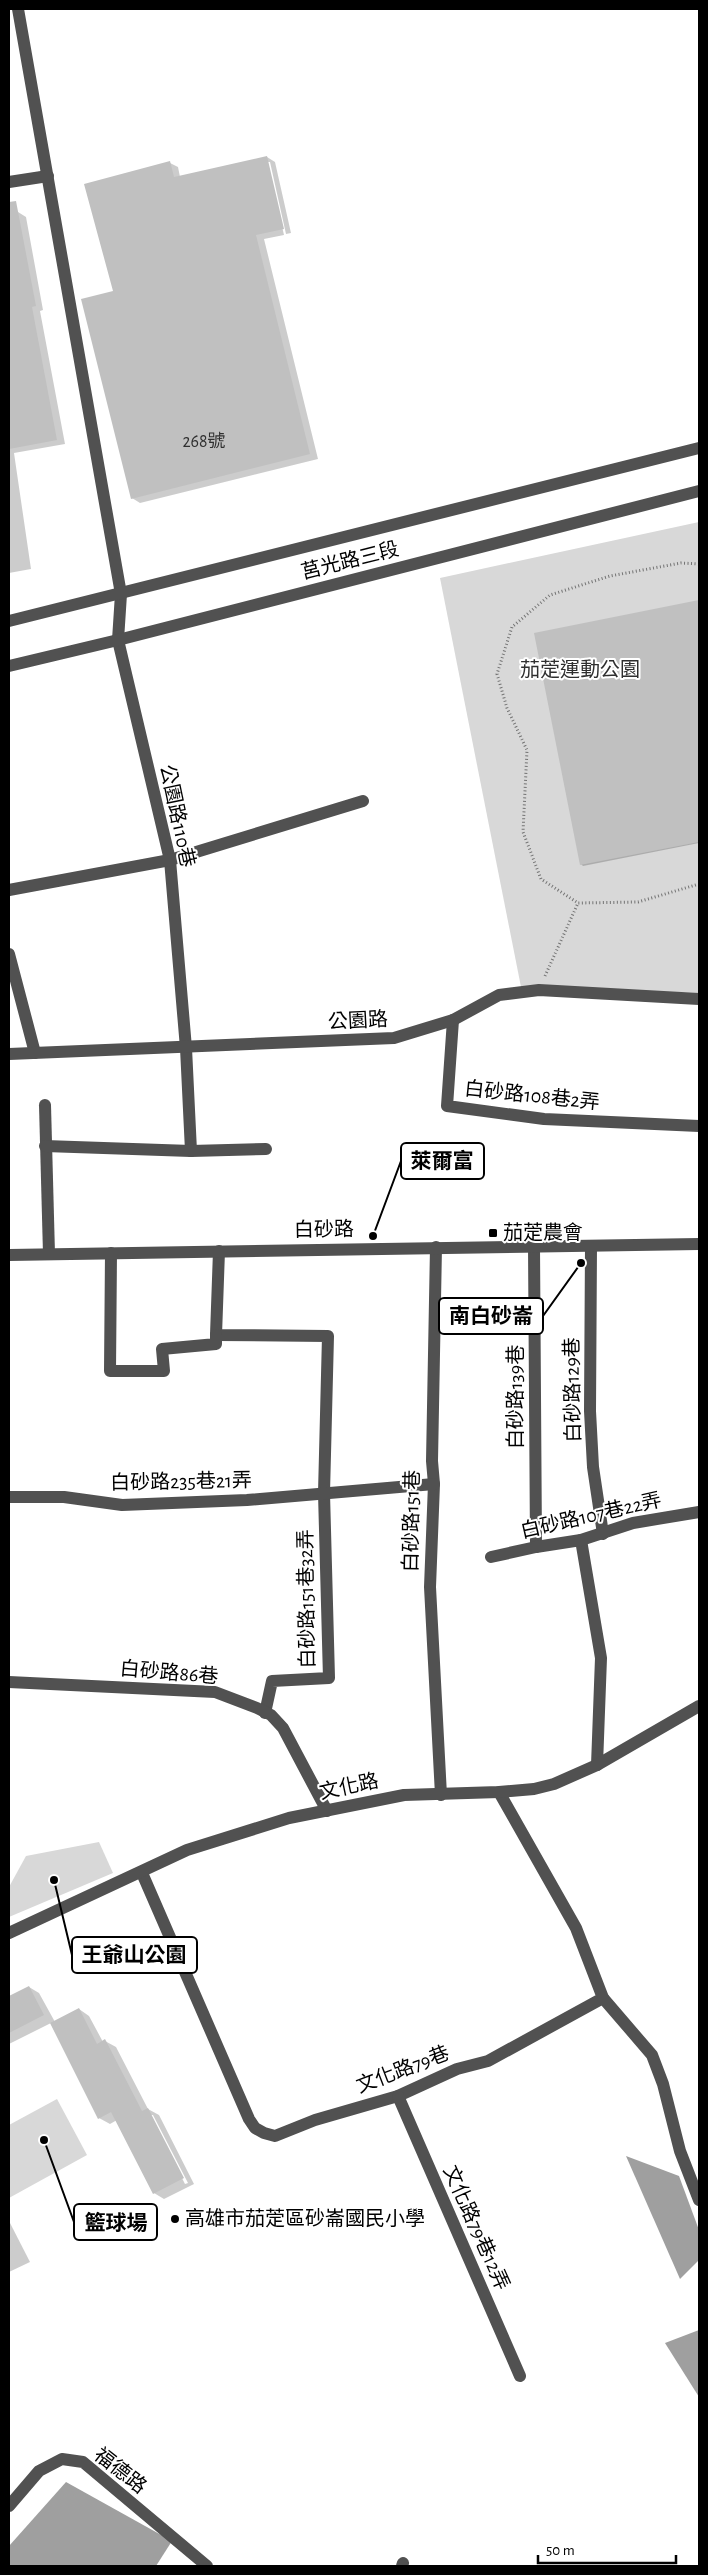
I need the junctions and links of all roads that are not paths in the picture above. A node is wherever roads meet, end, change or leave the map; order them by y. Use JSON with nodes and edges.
{"nodes":[{"id":1,"x":18,"y":9,"type":"edge"},
{"id":2,"x":48,"y":176,"type":"junction"},
{"id":3,"x":9,"y":182,"type":"edge"},
{"id":4,"x":699,"y":448,"type":"edge"},
{"id":5,"x":699,"y":490,"type":"edge"},
{"id":6,"x":122,"y":594,"type":"junction"},
{"id":7,"x":9,"y":621,"type":"edge"},
{"id":8,"x":118,"y":640,"type":"junction"},
{"id":9,"x":9,"y":666,"type":"edge"},
{"id":10,"x":363,"y":801,"type":"dead end"},
{"id":11,"x":170,"y":860,"type":"junction"},
{"id":12,"x":9,"y":890,"type":"edge"},
{"id":13,"x":9,"y":954,"type":"edge"},
{"id":14,"x":699,"y":999,"type":"edge"},
{"id":15,"x":452,"y":1020,"type":"junction"},
{"id":16,"x":186,"y":1048,"type":"junction"},
{"id":17,"x":35,"y":1053,"type":"junction"},
{"id":18,"x":9,"y":1054,"type":"edge"},
{"id":19,"x":45,"y":1105,"type":"dead end"},
{"id":20,"x":699,"y":1126,"type":"edge"},
{"id":21,"x":44,"y":1146,"type":"junction"},
{"id":22,"x":266,"y":1149,"type":"dead end"},
{"id":23,"x":191,"y":1150,"type":"junction"},
{"id":24,"x":699,"y":1244,"type":"edge"},
{"id":25,"x":534,"y":1246,"type":"junction"},
{"id":26,"x":591,"y":1246,"type":"junction"},
{"id":27,"x":436,"y":1247,"type":"junction"},
{"id":28,"x":219,"y":1251,"type":"junction"},
{"id":29,"x":111,"y":1253,"type":"junction"},
{"id":30,"x":49,"y":1254,"type":"junction"},
{"id":31,"x":9,"y":1255,"type":"edge"},
{"id":32,"x":216,"y":1335,"type":"junction"},
{"id":33,"x":434,"y":1484,"type":"junction"},
{"id":34,"x":324,"y":1493,"type":"junction"},
{"id":35,"x":9,"y":1497,"type":"edge"},
{"id":36,"x":699,"y":1512,"type":"edge"},
{"id":37,"x":603,"y":1534,"type":"junction"},
{"id":38,"x":581,"y":1540,"type":"junction"},
{"id":39,"x":536,"y":1547,"type":"junction"},
{"id":40,"x":491,"y":1558,"type":"dead end"},
{"id":41,"x":9,"y":1682,"type":"edge"},
{"id":42,"x":699,"y":1706,"type":"edge"},
{"id":43,"x":266,"y":1713,"type":"junction"},
{"id":44,"x":597,"y":1765,"type":"junction"},
{"id":45,"x":499,"y":1792,"type":"junction"},
{"id":46,"x":441,"y":1795,"type":"junction"},
{"id":47,"x":327,"y":1811,"type":"junction"},
{"id":48,"x":142,"y":1873,"type":"junction"},
{"id":49,"x":9,"y":1934,"type":"edge"},
{"id":50,"x":602,"y":1998,"type":"junction"},
{"id":51,"x":398,"y":2096,"type":"junction"},
{"id":52,"x":699,"y":2200,"type":"edge"},
{"id":53,"x":520,"y":2376,"type":"dead end"},
{"id":54,"x":9,"y":2506,"type":"edge"},
{"id":55,"x":208,"y":2566,"type":"edge"}],
"edges":[{"from":1,"to":2,"type":"street","name":"公園路110巷"},
{"from":2,"to":3,"type":"street"},
{"from":2,"to":6,"type":"street","name":"公園路110巷"},
{"from":4,"to":6,"type":"street","name":"莒光路三段"},
{"from":5,"to":8,"type":"street","name":"莒光路三段"},
{"from":6,"to":7,"type":"street","name":"莒光路三段"},
{"from":6,"to":8,"type":"street","name":"公園路110巷"},
{"from":8,"to":9,"type":"street","name":"莒光路三段"},
{"from":8,"to":11,"type":"street","name":"公園路110巷"},
{"from":10,"to":11,"type":"street"},
{"from":11,"to":12,"type":"street"},
{"from":11,"to":16,"type":"street","name":"公園路110巷"},
{"from":13,"to":17,"type":"street"},
{"from":14,"to":15,"type":"street","name":"公園路"},
{"from":15,"to":16,"type":"street","name":"公園路"},
{"from":15,"to":20,"type":"street","name":"白砂路108巷2弄"},
{"from":16,"to":17,"type":"street","name":"公園路"},
{"from":16,"to":23,"type":"street","name":"公園路110巷"},
{"from":17,"to":18,"type":"street","name":"公園路"},
{"from":19,"to":21,"type":"street"},
{"from":21,"to":23,"type":"street"},
{"from":21,"to":30,"type":"street"},
{"from":22,"to":23,"type":"street"},
{"from":24,"to":26,"type":"street","name":"白砂路"},
{"from":25,"to":26,"type":"street","name":"白砂路"},
{"from":25,"to":27,"type":"street","name":"白砂路"},
{"from":25,"to":39,"type":"street","name":"白砂路139巷"},
{"from":26,"to":37,"type":"street","name":"白砂路129巷"},
{"from":27,"to":28,"type":"street","name":"白砂路"},
{"from":27,"to":33,"type":"street","name":"白砂路151巷"},
{"from":28,"to":29,"type":"street","name":"白砂路"},
{"from":28,"to":32,"type":"street"},
{"from":29,"to":30,"type":"street","name":"白砂路"},
{"from":29,"to":32,"type":"street"},
{"from":30,"to":31,"type":"street","name":"白砂路"},
{"from":32,"to":34,"type":"street","name":"白砂路151巷32弄"},
{"from":33,"to":34,"type":"street"},
{"from":33,"to":46,"type":"street","name":"白砂路151巷"},
{"from":34,"to":35,"type":"street","name":"白砂路235巷21弄"},
{"from":34,"to":43,"type":"street","name":"白砂路151巷32弄"},
{"from":36,"to":37,"type":"street","name":"白砂路107巷22弄"},
{"from":37,"to":38,"type":"street","name":"白砂路107巷22弄"},
{"from":38,"to":39,"type":"street","name":"白砂路107巷22弄"},
{"from":38,"to":44,"type":"street"},
{"from":39,"to":40,"type":"street","name":"白砂路107巷22弄"},
{"from":41,"to":43,"type":"street","name":"白砂路86巷"},
{"from":42,"to":44,"type":"street","name":"文化路"},
{"from":43,"to":47,"type":"street","name":"白砂路86巷"},
{"from":44,"to":45,"type":"street","name":"文化路"},
{"from":45,"to":46,"type":"street","name":"文化路"},
{"from":45,"to":50,"type":"street"},
{"from":46,"to":47,"type":"street","name":"文化路"},
{"from":47,"to":48,"type":"street","name":"文化路"},
{"from":48,"to":49,"type":"street","name":"文化路"},
{"from":48,"to":51,"type":"street","name":"文化路79巷"},
{"from":50,"to":51,"type":"street","name":"文化路79巷"},
{"from":50,"to":52,"type":"street"},
{"from":51,"to":53,"type":"street","name":"文化路79巷12弄"},
{"from":54,"to":55,"type":"street","name":"福德路"}]}
